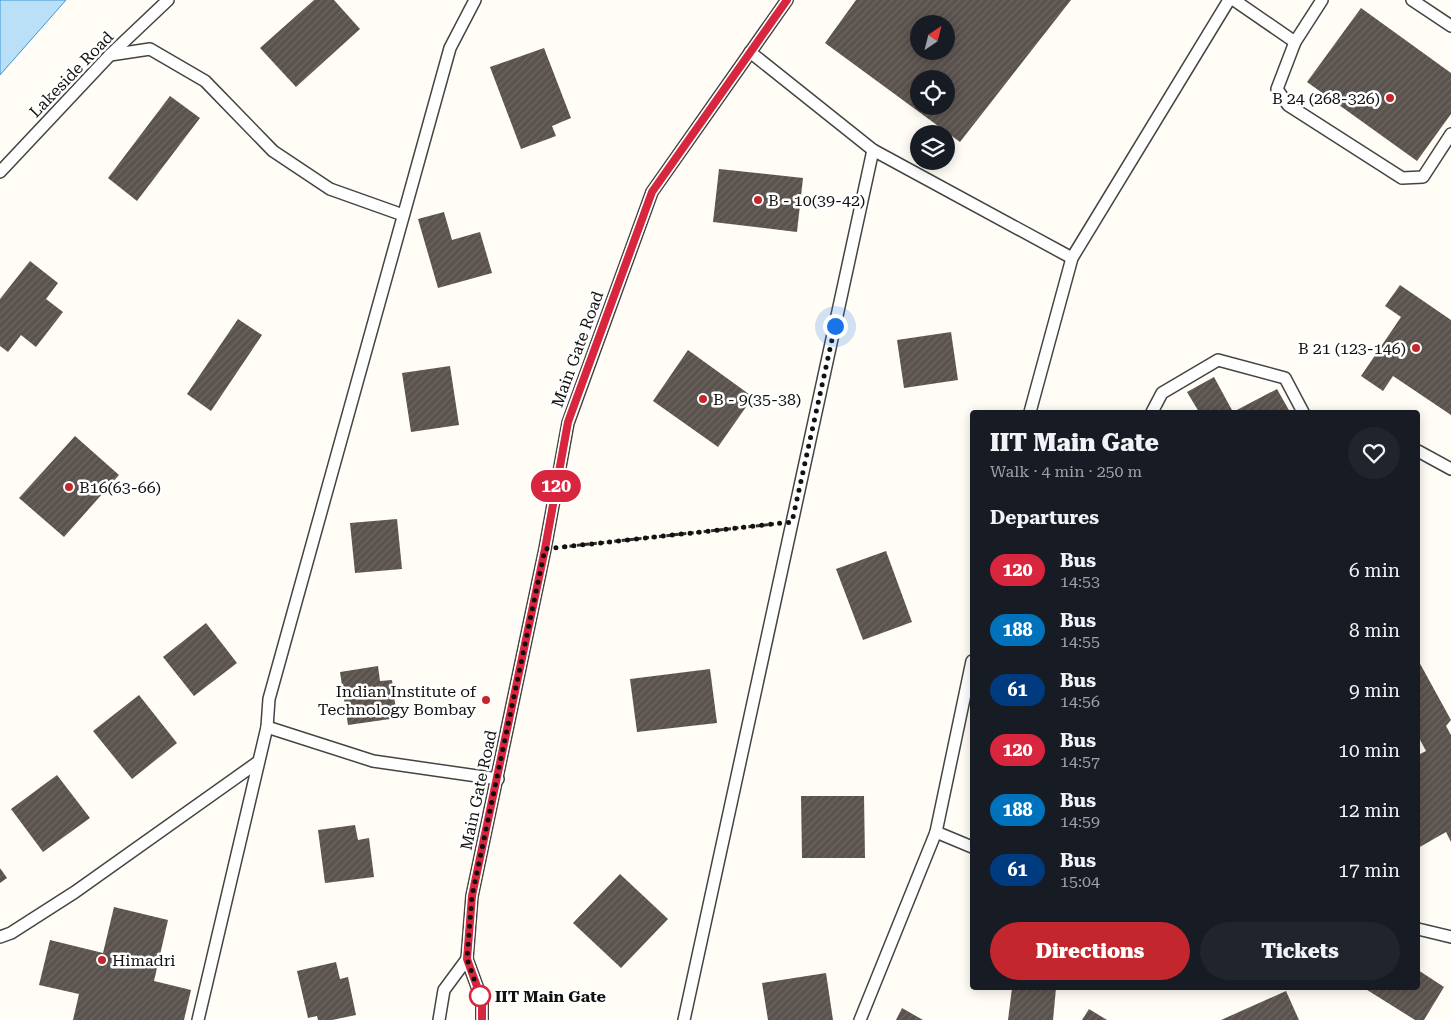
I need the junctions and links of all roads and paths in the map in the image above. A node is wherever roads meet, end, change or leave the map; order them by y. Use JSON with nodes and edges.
{"nodes":[{"id":1,"x":168,"y":0,"type":"edge"},
{"id":2,"x":475,"y":0,"type":"edge"},
{"id":3,"x":787,"y":0,"type":"edge"},
{"id":4,"x":1229,"y":0,"type":"edge"},
{"id":5,"x":1234,"y":0,"type":"edge"},
{"id":6,"x":1322,"y":0,"type":"edge"},
{"id":7,"x":1412,"y":0,"type":"edge"},
{"id":8,"x":1451,"y":26,"type":"edge"},
{"id":9,"x":1295,"y":42,"type":"junction"},
{"id":10,"x":750,"y":52,"type":"junction"},
{"id":11,"x":110,"y":55,"type":"junction"},
{"id":12,"x":1451,"y":134,"type":"edge"},
{"id":13,"x":873,"y":150,"type":"junction"},
{"id":14,"x":0,"y":172,"type":"edge"},
{"id":15,"x":403,"y":215,"type":"junction"},
{"id":16,"x":1072,"y":258,"type":"junction"},
{"id":17,"x":1031,"y":410,"type":"edge"},
{"id":18,"x":1153,"y":410,"type":"edge"},
{"id":19,"x":1302,"y":410,"type":"edge"},
{"id":20,"x":1420,"y":452,"type":"edge"},
{"id":21,"x":1451,"y":469,"type":"edge"},
{"id":22,"x":792,"y":522,"type":"junction"},
{"id":23,"x":545,"y":549,"type":"junction"},
{"id":24,"x":970,"y":670,"type":"edge"},
{"id":25,"x":267,"y":726,"type":"junction"},
{"id":26,"x":258,"y":762,"type":"junction"},
{"id":27,"x":498,"y":780,"type":"junction"},
{"id":28,"x":936,"y":832,"type":"junction"},
{"id":29,"x":970,"y":846,"type":"edge"},
{"id":30,"x":1420,"y":929,"type":"edge"},
{"id":31,"x":0,"y":937,"type":"edge"},
{"id":32,"x":1451,"y":937,"type":"edge"},
{"id":33,"x":467,"y":959,"type":"junction"},
{"id":34,"x":198,"y":1020,"type":"edge"},
{"id":35,"x":440,"y":1020,"type":"edge"},
{"id":36,"x":482,"y":1020,"type":"edge"},
{"id":37,"x":684,"y":1020,"type":"edge"},
{"id":38,"x":860,"y":1020,"type":"edge"}],
"edges":[{"from":1,"to":11,"type":"lane","name":"Lakeside Road"},
{"from":2,"to":15,"type":"lane"},
{"from":3,"to":10,"type":"lane","name":"Main Gate Road"},
{"from":4,"to":16,"type":"lane"},
{"from":5,"to":9,"type":"lane"},
{"from":6,"to":9,"type":"lane"},
{"from":7,"to":8,"type":"lane"},
{"from":9,"to":12,"type":"lane"},
{"from":10,"to":13,"type":"lane"},
{"from":10,"to":23,"type":"lane","name":"Main Gate Road"},
{"from":11,"to":14,"type":"lane","name":"Lakeside Road"},
{"from":11,"to":15,"type":"lane"},
{"from":13,"to":16,"type":"lane"},
{"from":13,"to":22,"type":"lane"},
{"from":15,"to":25,"type":"lane"},
{"from":16,"to":17,"type":"lane"},
{"from":18,"to":19,"type":"lane"},
{"from":20,"to":21,"type":"lane"},
{"from":22,"to":23,"type":"path"},
{"from":22,"to":37,"type":"lane"},
{"from":23,"to":27,"type":"lane","name":"Main Gate Road"},
{"from":24,"to":28,"type":"lane"},
{"from":25,"to":26,"type":"lane"},
{"from":25,"to":27,"type":"lane"},
{"from":26,"to":31,"type":"lane"},
{"from":26,"to":34,"type":"lane"},
{"from":27,"to":33,"type":"lane","name":"Main Gate Road"},
{"from":28,"to":29,"type":"lane"},
{"from":28,"to":38,"type":"lane"},
{"from":30,"to":32,"type":"lane"},
{"from":33,"to":35,"type":"lane"},
{"from":33,"to":36,"type":"lane","name":"Main Gate Road"}]}
